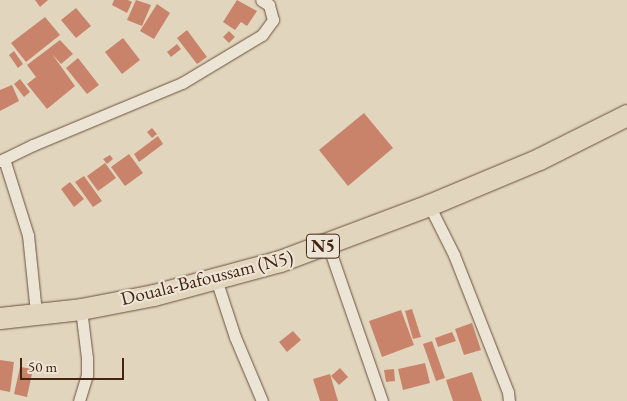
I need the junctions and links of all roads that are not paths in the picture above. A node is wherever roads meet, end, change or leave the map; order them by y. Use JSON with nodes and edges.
{"nodes":[{"id":1,"x":261,"y":0,"type":"edge"},
{"id":2,"x":627,"y":115,"type":"edge"},
{"id":3,"x":2,"y":160,"type":"edge"},
{"id":4,"x":430,"y":205,"type":"junction"},
{"id":5,"x":328,"y":245,"type":"junction"},
{"id":6,"x":216,"y":279,"type":"junction"},
{"id":7,"x":80,"y":309,"type":"junction"},
{"id":8,"x":36,"y":313,"type":"junction"},
{"id":9,"x":0,"y":318,"type":"edge"},
{"id":10,"x":79,"y":401,"type":"edge"},
{"id":11,"x":262,"y":401,"type":"edge"},
{"id":12,"x":382,"y":401,"type":"edge"},
{"id":13,"x":509,"y":401,"type":"edge"}],
"edges":[{"from":1,"to":3,"type":"street"},
{"from":2,"to":4,"type":"highway","name":"Douala-Bafoussam (N5)","number":"N5"},
{"from":3,"to":8,"type":"street"},
{"from":4,"to":5,"type":"highway","name":"Douala-Bafoussam (N5)","number":"N5"},
{"from":4,"to":13,"type":"street"},
{"from":5,"to":6,"type":"highway","name":"Douala-Bafoussam (N5)","number":"N5"},
{"from":5,"to":12,"type":"street"},
{"from":6,"to":7,"type":"highway","name":"Douala-Bafoussam (N5)","number":"N5"},
{"from":6,"to":11,"type":"street"},
{"from":7,"to":8,"type":"highway","name":"Douala-Bafoussam (N5)","number":"N5"},
{"from":7,"to":10,"type":"street"},
{"from":8,"to":9,"type":"highway","name":"Douala-Bafoussam (N5)","number":"N5"}]}
